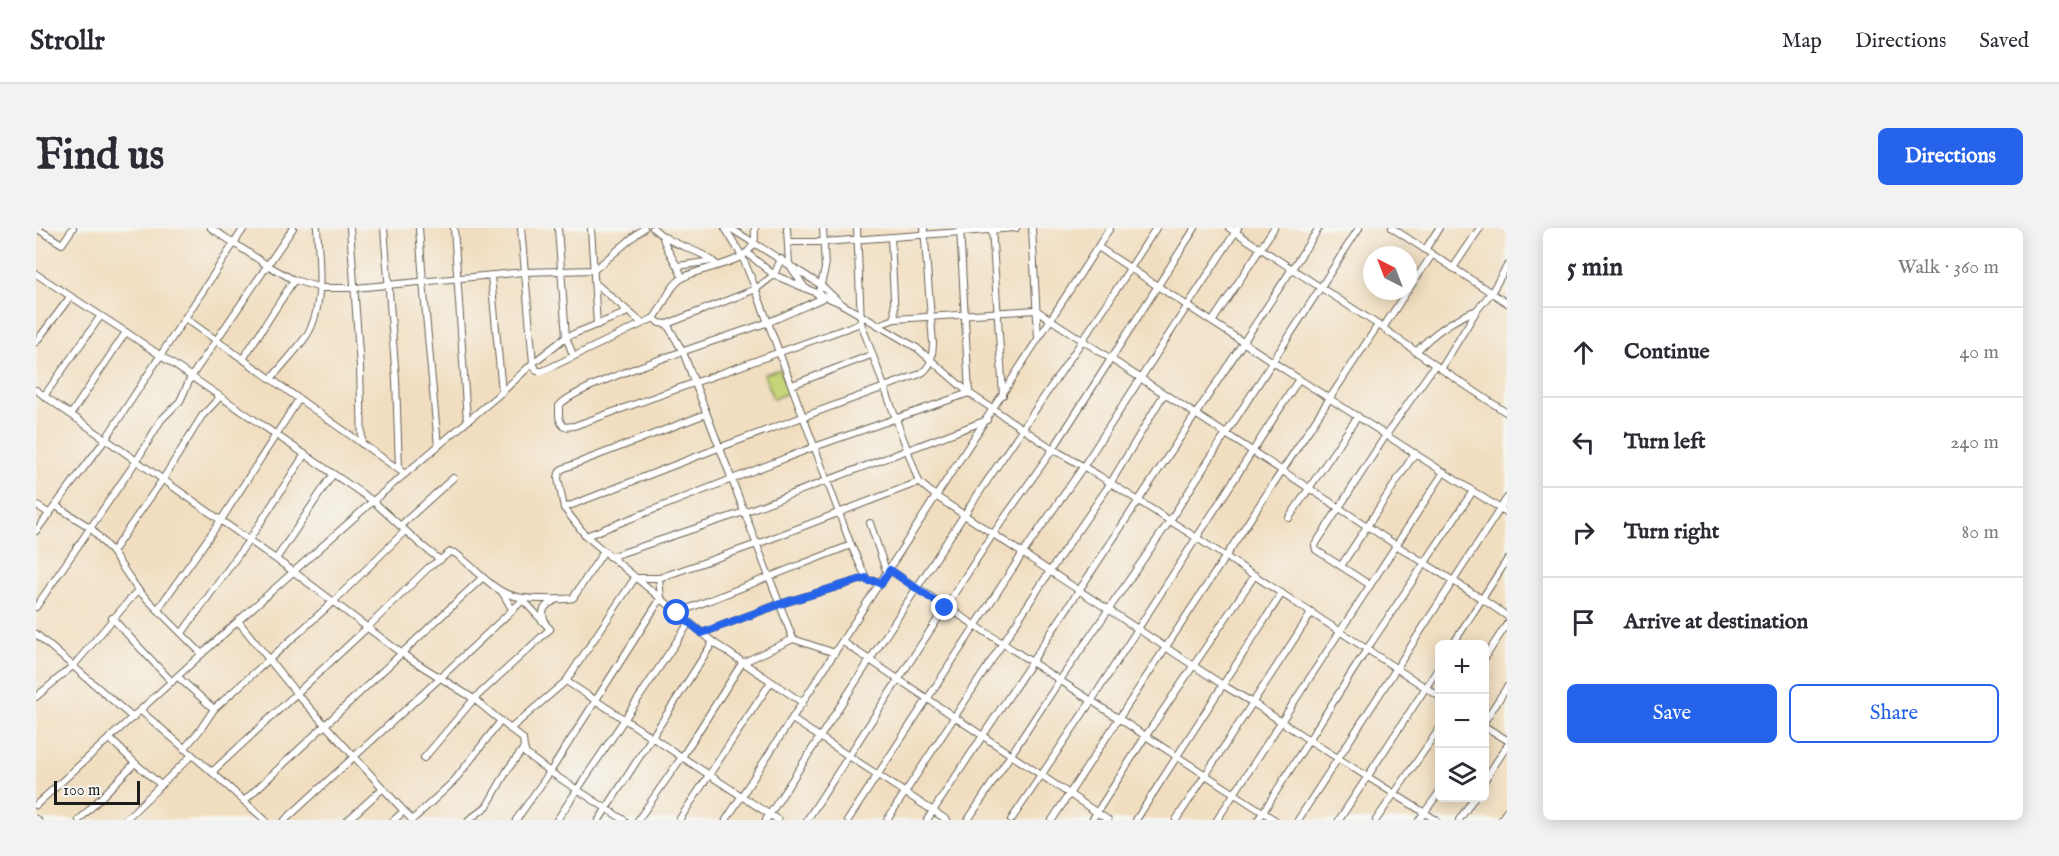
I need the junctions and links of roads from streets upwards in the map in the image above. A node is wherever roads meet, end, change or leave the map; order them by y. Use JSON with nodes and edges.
{"nodes":[{"id":1,"x":36,"y":228,"type":"edge"},
{"id":2,"x":73,"y":228,"type":"edge"},
{"id":3,"x":211,"y":228,"type":"edge"},
{"id":4,"x":244,"y":228,"type":"edge"},
{"id":5,"x":293,"y":228,"type":"edge"},
{"id":6,"x":317,"y":228,"type":"edge"},
{"id":7,"x":350,"y":228,"type":"edge"},
{"id":8,"x":384,"y":228,"type":"edge"},
{"id":9,"x":420,"y":228,"type":"edge"},
{"id":10,"x":454,"y":228,"type":"edge"},
{"id":11,"x":521,"y":228,"type":"edge"},
{"id":12,"x":558,"y":228,"type":"edge"},
{"id":13,"x":591,"y":228,"type":"edge"},
{"id":14,"x":644,"y":228,"type":"edge"},
{"id":15,"x":653,"y":228,"type":"edge"},
{"id":16,"x":725,"y":228,"type":"edge"},
{"id":17,"x":730,"y":228,"type":"edge"},
{"id":18,"x":754,"y":228,"type":"edge"},
{"id":19,"x":786,"y":228,"type":"edge"},
{"id":20,"x":823,"y":228,"type":"edge"},
{"id":21,"x":857,"y":228,"type":"edge"},
{"id":22,"x":1016,"y":228,"type":"edge"},
{"id":23,"x":1032,"y":228,"type":"edge"},
{"id":24,"x":1110,"y":228,"type":"edge"},
{"id":25,"x":1156,"y":228,"type":"edge"},
{"id":26,"x":1195,"y":228,"type":"edge"},
{"id":27,"x":1229,"y":228,"type":"edge"},
{"id":28,"x":1274,"y":228,"type":"edge"},
{"id":29,"x":1319,"y":228,"type":"edge"},
{"id":30,"x":1359,"y":228,"type":"edge"},
{"id":31,"x":1439,"y":228,"type":"edge"},
{"id":32,"x":1480,"y":228,"type":"edge"},
{"id":33,"x":992,"y":229,"type":"edge"},
{"id":34,"x":1396,"y":229,"type":"edge"},
{"id":35,"x":960,"y":230,"type":"edge"},
{"id":36,"x":1237,"y":230,"type":"edge"},
{"id":37,"x":924,"y":231,"type":"edge"},
{"id":38,"x":891,"y":237,"type":"junction"},
{"id":39,"x":663,"y":238,"type":"junction"},
{"id":40,"x":857,"y":239,"type":"junction"},
{"id":41,"x":824,"y":242,"type":"junction"},
{"id":42,"x":754,"y":243,"type":"junction"},
{"id":43,"x":788,"y":243,"type":"junction"},
{"id":44,"x":234,"y":244,"type":"junction"},
{"id":45,"x":1098,"y":247,"type":"junction"},
{"id":46,"x":1260,"y":248,"type":"junction"},
{"id":47,"x":1425,"y":250,"type":"junction"},
{"id":48,"x":744,"y":254,"type":"junction"},
{"id":49,"x":1432,"y":255,"type":"junction"},
{"id":50,"x":781,"y":259,"type":"junction"},
{"id":51,"x":715,"y":263,"type":"junction"},
{"id":52,"x":789,"y":264,"type":"junction"},
{"id":53,"x":267,"y":266,"type":"junction"},
{"id":54,"x":678,"y":266,"type":"junction"},
{"id":55,"x":1507,"y":266,"type":"edge"},
{"id":56,"x":1453,"y":268,"type":"junction"},
{"id":57,"x":1129,"y":269,"type":"junction"},
{"id":58,"x":1294,"y":269,"type":"junction"},
{"id":59,"x":594,"y":270,"type":"junction"},
{"id":60,"x":560,"y":271,"type":"junction"},
{"id":61,"x":524,"y":273,"type":"junction"},
{"id":62,"x":774,"y":274,"type":"junction"},
{"id":63,"x":38,"y":276,"type":"edge"},
{"id":64,"x":491,"y":276,"type":"junction"},
{"id":65,"x":682,"y":277,"type":"junction"},
{"id":66,"x":458,"y":278,"type":"junction"},
{"id":67,"x":1417,"y":278,"type":"edge"},
{"id":68,"x":294,"y":280,"type":"junction"},
{"id":69,"x":423,"y":282,"type":"junction"},
{"id":70,"x":595,"y":282,"type":"junction"},
{"id":71,"x":36,"y":284,"type":"edge"},
{"id":72,"x":389,"y":284,"type":"junction"},
{"id":73,"x":821,"y":285,"type":"junction"},
{"id":74,"x":1158,"y":287,"type":"junction"},
{"id":75,"x":1320,"y":287,"type":"junction"},
{"id":76,"x":321,"y":288,"type":"junction"},
{"id":77,"x":355,"y":288,"type":"junction"},
{"id":78,"x":756,"y":289,"type":"junction"},
{"id":79,"x":806,"y":289,"type":"junction"},
{"id":80,"x":1491,"y":292,"type":"junction"},
{"id":81,"x":818,"y":295,"type":"junction"},
{"id":82,"x":70,"y":297,"type":"junction"},
{"id":83,"x":825,"y":297,"type":"junction"},
{"id":84,"x":1401,"y":300,"type":"edge"},
{"id":85,"x":840,"y":303,"type":"junction"},
{"id":86,"x":1507,"y":303,"type":"edge"},
{"id":87,"x":1187,"y":305,"type":"junction"},
{"id":88,"x":1036,"y":310,"type":"junction"},
{"id":89,"x":1477,"y":310,"type":"junction"},
{"id":90,"x":627,"y":312,"type":"junction"},
{"id":91,"x":998,"y":313,"type":"junction"},
{"id":92,"x":861,"y":315,"type":"junction"},
{"id":93,"x":965,"y":315,"type":"junction"},
{"id":94,"x":100,"y":316,"type":"junction"},
{"id":95,"x":931,"y":317,"type":"junction"},
{"id":96,"x":185,"y":318,"type":"junction"},
{"id":97,"x":654,"y":318,"type":"junction"},
{"id":98,"x":1050,"y":319,"type":"junction"},
{"id":99,"x":895,"y":320,"type":"junction"},
{"id":100,"x":768,"y":322,"type":"junction"},
{"id":101,"x":1212,"y":322,"type":"junction"},
{"id":102,"x":642,"y":323,"type":"junction"},
{"id":103,"x":861,"y":323,"type":"junction"},
{"id":104,"x":667,"y":324,"type":"junction"},
{"id":105,"x":597,"y":325,"type":"junction"},
{"id":106,"x":878,"y":325,"type":"junction"},
{"id":107,"x":1380,"y":326,"type":"junction"},
{"id":108,"x":126,"y":332,"type":"junction"},
{"id":109,"x":566,"y":337,"type":"junction"},
{"id":110,"x":1038,"y":339,"type":"junction"},
{"id":111,"x":217,"y":340,"type":"junction"},
{"id":112,"x":1082,"y":341,"type":"junction"},
{"id":113,"x":36,"y":342,"type":"edge"},
{"id":114,"x":1244,"y":343,"type":"junction"},
{"id":115,"x":683,"y":352,"type":"junction"},
{"id":116,"x":779,"y":352,"type":"junction"},
{"id":117,"x":1416,"y":352,"type":"junction"},
{"id":118,"x":160,"y":355,"type":"junction"},
{"id":119,"x":573,"y":355,"type":"junction"},
{"id":120,"x":871,"y":355,"type":"junction"},
{"id":121,"x":243,"y":358,"type":"junction"},
{"id":122,"x":1111,"y":359,"type":"junction"},
{"id":123,"x":932,"y":362,"type":"junction"},
{"id":124,"x":1272,"y":362,"type":"junction"},
{"id":125,"x":533,"y":363,"type":"junction"},
{"id":126,"x":1438,"y":367,"type":"junction"},
{"id":127,"x":191,"y":377,"type":"junction"},
{"id":128,"x":1140,"y":378,"type":"junction"},
{"id":129,"x":272,"y":379,"type":"junction"},
{"id":130,"x":1299,"y":380,"type":"junction"},
{"id":131,"x":696,"y":384,"type":"junction"},
{"id":132,"x":792,"y":386,"type":"junction"},
{"id":133,"x":883,"y":387,"type":"junction"},
{"id":134,"x":36,"y":390,"type":"edge"},
{"id":135,"x":502,"y":392,"type":"junction"},
{"id":136,"x":969,"y":393,"type":"junction"},
{"id":137,"x":1164,"y":394,"type":"junction"},
{"id":138,"x":44,"y":396,"type":"junction"},
{"id":139,"x":1003,"y":396,"type":"junction"},
{"id":140,"x":220,"y":397,"type":"junction"},
{"id":141,"x":1330,"y":398,"type":"junction"},
{"id":142,"x":299,"y":399,"type":"junction"},
{"id":143,"x":994,"y":410,"type":"junction"},
{"id":144,"x":1507,"y":413,"type":"edge"},
{"id":145,"x":70,"y":414,"type":"junction"},
{"id":146,"x":706,"y":414,"type":"junction"},
{"id":147,"x":1197,"y":415,"type":"junction"},
{"id":148,"x":1358,"y":416,"type":"junction"},
{"id":149,"x":803,"y":417,"type":"junction"},
{"id":150,"x":894,"y":419,"type":"junction"},
{"id":151,"x":987,"y":420,"type":"junction"},
{"id":152,"x":467,"y":422,"type":"junction"},
{"id":153,"x":1023,"y":429,"type":"junction"},
{"id":154,"x":1225,"y":434,"type":"junction"},
{"id":155,"x":276,"y":435,"type":"junction"},
{"id":156,"x":1386,"y":435,"type":"junction"},
{"id":157,"x":105,"y":440,"type":"junction"},
{"id":158,"x":362,"y":444,"type":"junction"},
{"id":159,"x":438,"y":446,"type":"junction"},
{"id":160,"x":721,"y":447,"type":"junction"},
{"id":161,"x":814,"y":447,"type":"junction"},
{"id":162,"x":1053,"y":449,"type":"junction"},
{"id":163,"x":907,"y":450,"type":"junction"},
{"id":164,"x":1253,"y":452,"type":"junction"},
{"id":165,"x":1415,"y":453,"type":"junction"},
{"id":166,"x":304,"y":454,"type":"junction"},
{"id":167,"x":137,"y":460,"type":"junction"},
{"id":168,"x":1083,"y":466,"type":"junction"},
{"id":169,"x":402,"y":471,"type":"junction"},
{"id":170,"x":1283,"y":471,"type":"junction"},
{"id":171,"x":1444,"y":472,"type":"junction"},
{"id":172,"x":333,"y":474,"type":"junction"},
{"id":173,"x":453,"y":478,"type":"dead end"},
{"id":174,"x":732,"y":478,"type":"junction"},
{"id":175,"x":163,"y":479,"type":"junction"},
{"id":176,"x":828,"y":482,"type":"junction"},
{"id":177,"x":919,"y":482,"type":"junction"},
{"id":178,"x":1110,"y":484,"type":"junction"},
{"id":179,"x":1310,"y":488,"type":"junction"},
{"id":180,"x":1473,"y":491,"type":"junction"},
{"id":181,"x":937,"y":497,"type":"junction"},
{"id":182,"x":1507,"y":498,"type":"edge"},
{"id":183,"x":374,"y":501,"type":"junction"},
{"id":184,"x":1138,"y":503,"type":"junction"},
{"id":185,"x":36,"y":505,"type":"edge"},
{"id":186,"x":56,"y":506,"type":"junction"},
{"id":187,"x":1339,"y":507,"type":"junction"},
{"id":188,"x":564,"y":508,"type":"junction"},
{"id":189,"x":1500,"y":508,"type":"junction"},
{"id":190,"x":744,"y":512,"type":"junction"},
{"id":191,"x":839,"y":513,"type":"junction"},
{"id":192,"x":1507,"y":513,"type":"edge"},
{"id":193,"x":50,"y":514,"type":"junction"},
{"id":194,"x":964,"y":515,"type":"junction"},
{"id":195,"x":1289,"y":518,"type":"dead end"},
{"id":196,"x":221,"y":520,"type":"junction"},
{"id":197,"x":1169,"y":522,"type":"junction"},
{"id":198,"x":870,"y":523,"type":"dead end"},
{"id":199,"x":1367,"y":526,"type":"junction"},
{"id":200,"x":91,"y":528,"type":"junction"},
{"id":201,"x":403,"y":528,"type":"junction"},
{"id":202,"x":36,"y":531,"type":"edge"},
{"id":203,"x":993,"y":534,"type":"junction"},
{"id":204,"x":586,"y":537,"type":"junction"},
{"id":205,"x":1197,"y":538,"type":"junction"},
{"id":206,"x":249,"y":540,"type":"junction"},
{"id":207,"x":757,"y":544,"type":"junction"},
{"id":208,"x":851,"y":545,"type":"junction"},
{"id":209,"x":1396,"y":545,"type":"junction"},
{"id":210,"x":604,"y":551,"type":"junction"},
{"id":211,"x":112,"y":552,"type":"junction"},
{"id":212,"x":1023,"y":554,"type":"junction"},
{"id":213,"x":610,"y":556,"type":"junction"},
{"id":214,"x":1226,"y":557,"type":"junction"},
{"id":215,"x":276,"y":559,"type":"junction"},
{"id":216,"x":440,"y":560,"type":"junction"},
{"id":217,"x":1507,"y":560,"type":"edge"},
{"id":218,"x":1426,"y":564,"type":"junction"},
{"id":219,"x":1341,"y":566,"type":"junction"},
{"id":220,"x":1050,"y":571,"type":"junction"},
{"id":221,"x":294,"y":572,"type":"junction"},
{"id":222,"x":889,"y":572,"type":"junction"},
{"id":223,"x":1255,"y":575,"type":"junction"},
{"id":224,"x":482,"y":578,"type":"junction"},
{"id":225,"x":635,"y":578,"type":"junction"},
{"id":226,"x":659,"y":578,"type":"junction"},
{"id":227,"x":769,"y":578,"type":"junction"},
{"id":228,"x":866,"y":578,"type":"junction"},
{"id":229,"x":1453,"y":581,"type":"junction"},
{"id":230,"x":881,"y":584,"type":"junction"},
{"id":231,"x":1370,"y":585,"type":"junction"},
{"id":232,"x":916,"y":588,"type":"junction"},
{"id":233,"x":138,"y":590,"type":"junction"},
{"id":234,"x":1079,"y":591,"type":"junction"},
{"id":235,"x":502,"y":592,"type":"junction"},
{"id":236,"x":1282,"y":593,"type":"junction"},
{"id":237,"x":661,"y":598,"type":"junction"},
{"id":238,"x":569,"y":599,"type":"junction"},
{"id":239,"x":1482,"y":599,"type":"junction"},
{"id":240,"x":523,"y":600,"type":"junction"},
{"id":241,"x":334,"y":601,"type":"junction"},
{"id":242,"x":780,"y":604,"type":"junction"},
{"id":243,"x":36,"y":607,"type":"edge"},
{"id":244,"x":945,"y":608,"type":"junction"},
{"id":245,"x":158,"y":609,"type":"junction"},
{"id":246,"x":512,"y":609,"type":"junction"},
{"id":247,"x":1109,"y":610,"type":"junction"},
{"id":248,"x":1312,"y":612,"type":"junction"},
{"id":249,"x":677,"y":613,"type":"junction"},
{"id":250,"x":1507,"y":616,"type":"edge"},
{"id":251,"x":112,"y":618,"type":"junction"},
{"id":252,"x":238,"y":621,"type":"junction"},
{"id":253,"x":689,"y":623,"type":"junction"},
{"id":254,"x":1507,"y":624,"type":"edge"},
{"id":255,"x":976,"y":626,"type":"junction"},
{"id":256,"x":368,"y":627,"type":"junction"},
{"id":257,"x":1138,"y":628,"type":"junction"},
{"id":258,"x":550,"y":629,"type":"junction"},
{"id":259,"x":1341,"y":631,"type":"junction"},
{"id":260,"x":182,"y":633,"type":"junction"},
{"id":261,"x":702,"y":633,"type":"junction"},
{"id":262,"x":37,"y":636,"type":"edge"},
{"id":263,"x":793,"y":639,"type":"junction"},
{"id":264,"x":1456,"y":640,"type":"edge"},
{"id":265,"x":713,"y":642,"type":"junction"},
{"id":266,"x":843,"y":642,"type":"junction"},
{"id":267,"x":1003,"y":643,"type":"junction"},
{"id":268,"x":1165,"y":647,"type":"junction"},
{"id":269,"x":1367,"y":649,"type":"junction"},
{"id":270,"x":401,"y":653,"type":"junction"},
{"id":271,"x":1489,"y":653,"type":"edge"},
{"id":272,"x":202,"y":654,"type":"junction"},
{"id":273,"x":836,"y":654,"type":"junction"},
{"id":274,"x":269,"y":658,"type":"junction"},
{"id":275,"x":870,"y":661,"type":"junction"},
{"id":276,"x":1032,"y":662,"type":"junction"},
{"id":277,"x":742,"y":663,"type":"junction"},
{"id":278,"x":74,"y":665,"type":"junction"},
{"id":279,"x":1194,"y":666,"type":"junction"},
{"id":280,"x":1396,"y":669,"type":"junction"},
{"id":281,"x":1435,"y":674,"type":"edge"},
{"id":282,"x":178,"y":677,"type":"junction"},
{"id":283,"x":441,"y":678,"type":"junction"},
{"id":284,"x":898,"y":680,"type":"junction"},
{"id":285,"x":1060,"y":680,"type":"junction"},
{"id":286,"x":566,"y":681,"type":"junction"},
{"id":287,"x":172,"y":682,"type":"junction"},
{"id":288,"x":771,"y":682,"type":"junction"},
{"id":289,"x":1223,"y":685,"type":"junction"},
{"id":290,"x":1507,"y":687,"type":"edge"},
{"id":291,"x":1426,"y":688,"type":"junction"},
{"id":292,"x":297,"y":694,"type":"junction"},
{"id":293,"x":1435,"y":694,"type":"edge"},
{"id":294,"x":36,"y":697,"type":"edge"},
{"id":295,"x":474,"y":699,"type":"junction"},
{"id":296,"x":928,"y":700,"type":"junction"},
{"id":297,"x":1092,"y":700,"type":"junction"},
{"id":298,"x":596,"y":701,"type":"junction"},
{"id":299,"x":803,"y":703,"type":"junction"},
{"id":300,"x":1253,"y":703,"type":"junction"},
{"id":301,"x":214,"y":710,"type":"junction"},
{"id":302,"x":141,"y":711,"type":"junction"},
{"id":303,"x":1489,"y":717,"type":"edge"},
{"id":304,"x":133,"y":718,"type":"junction"},
{"id":305,"x":956,"y":718,"type":"junction"},
{"id":306,"x":1119,"y":718,"type":"junction"},
{"id":307,"x":625,"y":719,"type":"junction"},
{"id":308,"x":792,"y":719,"type":"junction"},
{"id":309,"x":500,"y":722,"type":"junction"},
{"id":310,"x":1282,"y":722,"type":"junction"},
{"id":311,"x":326,"y":726,"type":"junction"},
{"id":312,"x":1489,"y":727,"type":"edge"},
{"id":313,"x":510,"y":729,"type":"junction"},
{"id":314,"x":1435,"y":735,"type":"edge"},
{"id":315,"x":819,"y":737,"type":"junction"},
{"id":316,"x":984,"y":737,"type":"junction"},
{"id":317,"x":1145,"y":737,"type":"junction"},
{"id":318,"x":109,"y":738,"type":"junction"},
{"id":319,"x":653,"y":738,"type":"junction"},
{"id":320,"x":1309,"y":740,"type":"junction"},
{"id":321,"x":1507,"y":740,"type":"edge"},
{"id":322,"x":1507,"y":746,"type":"edge"},
{"id":323,"x":524,"y":748,"type":"junction"},
{"id":324,"x":183,"y":749,"type":"junction"},
{"id":325,"x":849,"y":755,"type":"junction"},
{"id":326,"x":1011,"y":755,"type":"junction"},
{"id":327,"x":192,"y":756,"type":"junction"},
{"id":328,"x":354,"y":757,"type":"junction"},
{"id":329,"x":682,"y":757,"type":"junction"},
{"id":330,"x":1176,"y":757,"type":"junction"},
{"id":331,"x":424,"y":758,"type":"dead end"},
{"id":332,"x":1338,"y":758,"type":"junction"},
{"id":333,"x":135,"y":764,"type":"junction"},
{"id":334,"x":212,"y":772,"type":"junction"},
{"id":335,"x":550,"y":772,"type":"junction"},
{"id":336,"x":709,"y":774,"type":"junction"},
{"id":337,"x":879,"y":775,"type":"junction"},
{"id":338,"x":1040,"y":775,"type":"junction"},
{"id":339,"x":1204,"y":775,"type":"junction"},
{"id":340,"x":1489,"y":775,"type":"edge"},
{"id":341,"x":1367,"y":776,"type":"junction"},
{"id":342,"x":161,"y":785,"type":"junction"},
{"id":343,"x":382,"y":789,"type":"junction"},
{"id":344,"x":577,"y":789,"type":"junction"},
{"id":345,"x":905,"y":792,"type":"junction"},
{"id":346,"x":1395,"y":792,"type":"junction"},
{"id":347,"x":1069,"y":795,"type":"junction"},
{"id":348,"x":1234,"y":795,"type":"junction"},
{"id":349,"x":742,"y":797,"type":"junction"},
{"id":350,"x":1435,"y":798,"type":"edge"},
{"id":351,"x":244,"y":801,"type":"junction"},
{"id":352,"x":1471,"y":802,"type":"edge"},
{"id":353,"x":36,"y":805,"type":"edge"},
{"id":354,"x":606,"y":809,"type":"junction"},
{"id":355,"x":1507,"y":810,"type":"edge"},
{"id":356,"x":933,"y":811,"type":"junction"},
{"id":357,"x":404,"y":812,"type":"junction"},
{"id":358,"x":1263,"y":812,"type":"junction"},
{"id":359,"x":1097,"y":813,"type":"junction"},
{"id":360,"x":1425,"y":813,"type":"junction"},
{"id":361,"x":768,"y":817,"type":"edge"},
{"id":362,"x":79,"y":820,"type":"edge"},
{"id":363,"x":125,"y":820,"type":"edge"},
{"id":364,"x":265,"y":820,"type":"edge"},
{"id":365,"x":285,"y":820,"type":"edge"},
{"id":366,"x":348,"y":820,"type":"edge"},
{"id":367,"x":394,"y":820,"type":"edge"},
{"id":368,"x":412,"y":820,"type":"edge"},
{"id":369,"x":469,"y":820,"type":"edge"},
{"id":370,"x":516,"y":820,"type":"edge"},
{"id":371,"x":557,"y":820,"type":"edge"},
{"id":372,"x":599,"y":820,"type":"edge"},
{"id":373,"x":624,"y":820,"type":"edge"},
{"id":374,"x":638,"y":820,"type":"edge"},
{"id":375,"x":679,"y":820,"type":"edge"},
{"id":376,"x":726,"y":820,"type":"edge"},
{"id":377,"x":778,"y":820,"type":"edge"},
{"id":378,"x":807,"y":820,"type":"edge"},
{"id":379,"x":848,"y":820,"type":"edge"},
{"id":380,"x":887,"y":820,"type":"edge"},
{"id":381,"x":927,"y":820,"type":"edge"},
{"id":382,"x":947,"y":820,"type":"edge"},
{"id":383,"x":968,"y":820,"type":"edge"},
{"id":384,"x":1011,"y":820,"type":"edge"},
{"id":385,"x":1052,"y":820,"type":"edge"},
{"id":386,"x":1092,"y":820,"type":"edge"},
{"id":387,"x":1108,"y":820,"type":"edge"},
{"id":388,"x":1136,"y":820,"type":"edge"},
{"id":389,"x":1176,"y":820,"type":"edge"},
{"id":390,"x":1217,"y":820,"type":"edge"},
{"id":391,"x":1258,"y":820,"type":"edge"},
{"id":392,"x":1275,"y":820,"type":"edge"},
{"id":393,"x":1298,"y":820,"type":"edge"},
{"id":394,"x":1339,"y":820,"type":"edge"},
{"id":395,"x":1376,"y":820,"type":"edge"},
{"id":396,"x":1419,"y":820,"type":"edge"},
{"id":397,"x":1436,"y":820,"type":"edge"},
{"id":398,"x":1459,"y":820,"type":"edge"},
{"id":399,"x":1501,"y":820,"type":"edge"}],
"edges":[{"from":1,"to":2,"type":"street"},
{"from":3,"to":44,"type":"street"},
{"from":4,"to":44,"type":"street"},
{"from":5,"to":53,"type":"street"},
{"from":6,"to":76,"type":"street"},
{"from":7,"to":77,"type":"street"},
{"from":8,"to":72,"type":"street"},
{"from":9,"to":69,"type":"street"},
{"from":10,"to":66,"type":"street"},
{"from":11,"to":61,"type":"street"},
{"from":12,"to":60,"type":"street"},
{"from":13,"to":59,"type":"street"},
{"from":14,"to":59,"type":"street"},
{"from":15,"to":39,"type":"street"},
{"from":16,"to":48,"type":"street"},
{"from":17,"to":42,"type":"street"},
{"from":18,"to":42,"type":"street"},
{"from":19,"to":43,"type":"street"},
{"from":20,"to":41,"type":"street"},
{"from":21,"to":40,"type":"street"},
{"from":22,"to":33,"type":"street"},
{"from":23,"to":88,"type":"street"},
{"from":24,"to":45,"type":"street"},
{"from":25,"to":57,"type":"street"},
{"from":26,"to":74,"type":"street"},
{"from":27,"to":36,"type":"street"},
{"from":28,"to":46,"type":"street"},
{"from":29,"to":58,"type":"street"},
{"from":30,"to":75,"type":"street"},
{"from":31,"to":47,"type":"street"},
{"from":32,"to":56,"type":"street"},
{"from":33,"to":35,"type":"street"},
{"from":33,"to":91,"type":"street"},
{"from":34,"to":47,"type":"street"},
{"from":35,"to":37,"type":"street"},
{"from":35,"to":93,"type":"street"},
{"from":36,"to":46,"type":"street"},
{"from":36,"to":87,"type":"street"},
{"from":37,"to":38,"type":"street"},
{"from":37,"to":95,"type":"street"},
{"from":38,"to":40,"type":"street"},
{"from":38,"to":99,"type":"street"},
{"from":39,"to":51,"type":"street"},
{"from":39,"to":54,"type":"street"},
{"from":40,"to":41,"type":"street"},
{"from":40,"to":92,"type":"street"},
{"from":41,"to":43,"type":"street"},
{"from":41,"to":73,"type":"street"},
{"from":42,"to":48,"type":"street"},
{"from":42,"to":50,"type":"street"},
{"from":43,"to":52,"type":"street"},
{"from":44,"to":53,"type":"street"},
{"from":44,"to":96,"type":"street"},
{"from":45,"to":57,"type":"street"},
{"from":45,"to":98,"type":"street"},
{"from":46,"to":58,"type":"street"},
{"from":46,"to":101,"type":"street"},
{"from":47,"to":49,"type":"street"},
{"from":48,"to":51,"type":"street"},
{"from":48,"to":62,"type":"street"},
{"from":48,"to":78,"type":"street"},
{"from":49,"to":56,"type":"street"},
{"from":49,"to":67,"type":"street"},
{"from":50,"to":52,"type":"street"},
{"from":50,"to":62,"type":"street"},
{"from":51,"to":54,"type":"street"},
{"from":51,"to":65,"type":"street"},
{"from":52,"to":73,"type":"street"},
{"from":52,"to":79,"type":"street"},
{"from":53,"to":68,"type":"street"},
{"from":53,"to":111,"type":"street"},
{"from":54,"to":65,"type":"street"},
{"from":55,"to":80,"type":"street"},
{"from":56,"to":80,"type":"street"},
{"from":57,"to":74,"type":"street"},
{"from":57,"to":112,"type":"street"},
{"from":58,"to":75,"type":"street"},
{"from":58,"to":114,"type":"street"},
{"from":59,"to":60,"type":"street"},
{"from":59,"to":70,"type":"street"},
{"from":60,"to":61,"type":"street"},
{"from":60,"to":109,"type":"street"},
{"from":61,"to":64,"type":"street"},
{"from":61,"to":125,"type":"street"},
{"from":62,"to":78,"type":"street"},
{"from":62,"to":79,"type":"street"},
{"from":63,"to":71,"type":"street"},
{"from":63,"to":82,"type":"street"},
{"from":64,"to":66,"type":"street"},
{"from":64,"to":135,"type":"street"},
{"from":65,"to":97,"type":"street"},
{"from":66,"to":69,"type":"street"},
{"from":66,"to":152,"type":"street"},
{"from":68,"to":76,"type":"street"},
{"from":68,"to":121,"type":"street"},
{"from":69,"to":72,"type":"street"},
{"from":69,"to":159,"type":"street"},
{"from":70,"to":90,"type":"street"},
{"from":70,"to":105,"type":"street"},
{"from":72,"to":77,"type":"street"},
{"from":72,"to":169,"type":"street"},
{"from":73,"to":81,"type":"street"},
{"from":73,"to":85,"type":"street"},
{"from":74,"to":87,"type":"street"},
{"from":74,"to":122,"type":"street"},
{"from":75,"to":107,"type":"street"},
{"from":75,"to":124,"type":"street"},
{"from":76,"to":77,"type":"street"},
{"from":76,"to":129,"type":"street"},
{"from":77,"to":158,"type":"street"},
{"from":78,"to":100,"type":"street"},
{"from":78,"to":104,"type":"street"},
{"from":79,"to":81,"type":"street"},
{"from":80,"to":86,"type":"street"},
{"from":80,"to":89,"type":"street"},
{"from":81,"to":83,"type":"street"},
{"from":82,"to":94,"type":"street"},
{"from":82,"to":113,"type":"street"},
{"from":83,"to":85,"type":"street"},
{"from":83,"to":100,"type":"street"},
{"from":84,"to":107,"type":"street"},
{"from":85,"to":92,"type":"street"},
{"from":87,"to":101,"type":"street"},
{"from":87,"to":128,"type":"street"},
{"from":88,"to":91,"type":"street"},
{"from":88,"to":98,"type":"street"},
{"from":88,"to":110,"type":"street"},
{"from":89,"to":117,"type":"street"},
{"from":89,"to":126,"type":"street"},
{"from":90,"to":102,"type":"street"},
{"from":90,"to":105,"type":"street"},
{"from":91,"to":93,"type":"street"},
{"from":91,"to":139,"type":"street"},
{"from":92,"to":103,"type":"street"},
{"from":92,"to":106,"type":"street"},
{"from":93,"to":95,"type":"street"},
{"from":93,"to":136,"type":"street"},
{"from":94,"to":108,"type":"street"},
{"from":94,"to":138,"type":"street"},
{"from":95,"to":99,"type":"street"},
{"from":95,"to":123,"type":"street"},
{"from":96,"to":111,"type":"street"},
{"from":96,"to":118,"type":"street"},
{"from":97,"to":102,"type":"street"},
{"from":97,"to":104,"type":"street"},
{"from":98,"to":110,"type":"street"},
{"from":98,"to":112,"type":"street"},
{"from":99,"to":106,"type":"street"},
{"from":100,"to":115,"type":"street"},
{"from":100,"to":116,"type":"street"},
{"from":101,"to":114,"type":"street"},
{"from":102,"to":119,"type":"street"},
{"from":103,"to":116,"type":"street"},
{"from":103,"to":120,"type":"street"},
{"from":104,"to":115,"type":"street"},
{"from":105,"to":109,"type":"street"},
{"from":106,"to":123,"type":"street"},
{"from":107,"to":117,"type":"street"},
{"from":107,"to":141,"type":"street"},
{"from":108,"to":118,"type":"street"},
{"from":108,"to":145,"type":"street"},
{"from":109,"to":119,"type":"street"},
{"from":109,"to":125,"type":"street"},
{"from":110,"to":139,"type":"street"},
{"from":111,"to":121,"type":"street"},
{"from":111,"to":127,"type":"street"},
{"from":112,"to":122,"type":"street"},
{"from":112,"to":153,"type":"street"},
{"from":114,"to":124,"type":"street"},
{"from":114,"to":147,"type":"street"},
{"from":115,"to":131,"type":"street"},
{"from":115,"to":131,"type":"street"},
{"from":116,"to":131,"type":"street"},
{"from":116,"to":132,"type":"street"},
{"from":117,"to":126,"type":"street"},
{"from":118,"to":127,"type":"street"},
{"from":118,"to":157,"type":"street"},
{"from":119,"to":125,"type":"street"},
{"from":120,"to":132,"type":"street"},
{"from":120,"to":133,"type":"street"},
{"from":121,"to":129,"type":"street"},
{"from":122,"to":128,"type":"street"},
{"from":122,"to":162,"type":"street"},
{"from":123,"to":133,"type":"street"},
{"from":123,"to":136,"type":"street"},
{"from":124,"to":130,"type":"street"},
{"from":124,"to":154,"type":"street"},
{"from":125,"to":135,"type":"street"},
{"from":126,"to":144,"type":"street"},
{"from":126,"to":156,"type":"street"},
{"from":127,"to":140,"type":"street"},
{"from":127,"to":167,"type":"street"},
{"from":128,"to":137,"type":"street"},
{"from":128,"to":168,"type":"street"},
{"from":129,"to":142,"type":"street"},
{"from":130,"to":141,"type":"street"},
{"from":130,"to":164,"type":"street"},
{"from":131,"to":146,"type":"street"},
{"from":132,"to":149,"type":"street"},
{"from":133,"to":149,"type":"street"},
{"from":133,"to":150,"type":"street"},
{"from":134,"to":138,"type":"street"},
{"from":135,"to":152,"type":"street"},
{"from":136,"to":143,"type":"street"},
{"from":136,"to":150,"type":"street"},
{"from":137,"to":147,"type":"street"},
{"from":137,"to":178,"type":"street"},
{"from":138,"to":145,"type":"street"},
{"from":139,"to":143,"type":"street"},
{"from":140,"to":155,"type":"street"},
{"from":140,"to":175,"type":"street"},
{"from":141,"to":148,"type":"street"},
{"from":141,"to":170,"type":"street"},
{"from":142,"to":155,"type":"street"},
{"from":142,"to":158,"type":"street"},
{"from":143,"to":151,"type":"street"},
{"from":143,"to":153,"type":"street"},
{"from":145,"to":157,"type":"street"},
{"from":146,"to":160,"type":"street"},
{"from":146,"to":188,"type":"street"},
{"from":147,"to":154,"type":"street"},
{"from":147,"to":184,"type":"street"},
{"from":148,"to":156,"type":"street"},
{"from":148,"to":179,"type":"street"},
{"from":149,"to":160,"type":"street"},
{"from":149,"to":161,"type":"street"},
{"from":150,"to":161,"type":"street"},
{"from":150,"to":163,"type":"street"},
{"from":151,"to":163,"type":"street"},
{"from":151,"to":181,"type":"street"},
{"from":152,"to":159,"type":"street"},
{"from":153,"to":162,"type":"street"},
{"from":153,"to":194,"type":"street"},
{"from":154,"to":164,"type":"street"},
{"from":154,"to":197,"type":"street"},
{"from":155,"to":166,"type":"street"},
{"from":155,"to":196,"type":"street"},
{"from":156,"to":165,"type":"street"},
{"from":156,"to":187,"type":"street"},
{"from":157,"to":167,"type":"street"},
{"from":157,"to":186,"type":"street"},
{"from":158,"to":169,"type":"street"},
{"from":159,"to":169,"type":"street"},
{"from":160,"to":174,"type":"street"},
{"from":160,"to":188,"type":"street"},
{"from":161,"to":174,"type":"street"},
{"from":161,"to":176,"type":"street"},
{"from":162,"to":168,"type":"street"},
{"from":162,"to":203,"type":"street"},
{"from":163,"to":176,"type":"street"},
{"from":163,"to":177,"type":"street"},
{"from":164,"to":170,"type":"street"},
{"from":164,"to":205,"type":"street"},
{"from":165,"to":171,"type":"street"},
{"from":165,"to":199,"type":"street"},
{"from":166,"to":172,"type":"street"},
{"from":166,"to":206,"type":"street"},
{"from":167,"to":175,"type":"street"},
{"from":167,"to":200,"type":"street"},
{"from":168,"to":178,"type":"street"},
{"from":168,"to":212,"type":"street"},
{"from":169,"to":183,"type":"street"},
{"from":170,"to":179,"type":"street"},
{"from":170,"to":214,"type":"street"},
{"from":171,"to":180,"type":"street"},
{"from":171,"to":209,"type":"street"},
{"from":172,"to":183,"type":"street"},
{"from":172,"to":215,"type":"street"},
{"from":173,"to":201,"type":"street"},
{"from":174,"to":190,"type":"street"},
{"from":174,"to":204,"type":"street"},
{"from":175,"to":196,"type":"street"},
{"from":175,"to":211,"type":"street"},
{"from":176,"to":190,"type":"street"},
{"from":176,"to":191,"type":"street"},
{"from":177,"to":181,"type":"street"},
{"from":177,"to":191,"type":"street"},
{"from":178,"to":184,"type":"street"},
{"from":178,"to":220,"type":"street"},
{"from":179,"to":187,"type":"street"},
{"from":179,"to":195,"type":"street"},
{"from":180,"to":189,"type":"street"},
{"from":180,"to":218,"type":"street"},
{"from":181,"to":194,"type":"street"},
{"from":181,"to":222,"type":"street"},
{"from":182,"to":189,"type":"street"},
{"from":183,"to":201,"type":"street"},
{"from":183,"to":221,"type":"street"},
{"from":184,"to":197,"type":"street"},
{"from":184,"to":234,"type":"street"},
{"from":185,"to":193,"type":"street"},
{"from":186,"to":193,"type":"street"},
{"from":186,"to":200,"type":"street"},
{"from":187,"to":199,"type":"street"},
{"from":187,"to":219,"type":"street"},
{"from":188,"to":204,"type":"street"},
{"from":189,"to":192,"type":"street"},
{"from":189,"to":229,"type":"street"},
{"from":190,"to":207,"type":"street"},
{"from":190,"to":213,"type":"street"},
{"from":191,"to":207,"type":"street"},
{"from":191,"to":208,"type":"street"},
{"from":193,"to":202,"type":"street"},
{"from":194,"to":203,"type":"street"},
{"from":194,"to":232,"type":"street"},
{"from":196,"to":206,"type":"street"},
{"from":196,"to":245,"type":"street"},
{"from":197,"to":205,"type":"street"},
{"from":197,"to":247,"type":"street"},
{"from":198,"to":222,"type":"street"},
{"from":199,"to":209,"type":"street"},
{"from":199,"to":219,"type":"street"},
{"from":200,"to":211,"type":"street"},
{"from":200,"to":243,"type":"street"},
{"from":201,"to":216,"type":"street"},
{"from":201,"to":241,"type":"street"},
{"from":203,"to":212,"type":"street"},
{"from":203,"to":244,"type":"street"},
{"from":204,"to":210,"type":"street"},
{"from":205,"to":214,"type":"street"},
{"from":205,"to":257,"type":"street"},
{"from":206,"to":215,"type":"street"},
{"from":206,"to":260,"type":"street"},
{"from":207,"to":226,"type":"street"},
{"from":207,"to":227,"type":"street"},
{"from":208,"to":227,"type":"street"},
{"from":208,"to":228,"type":"street"},
{"from":209,"to":218,"type":"street"},
{"from":209,"to":231,"type":"street"},
{"from":210,"to":213,"type":"street"},
{"from":210,"to":238,"type":"street"},
{"from":211,"to":233,"type":"street"},
{"from":212,"to":220,"type":"street"},
{"from":212,"to":255,"type":"street"},
{"from":213,"to":225,"type":"street"},
{"from":214,"to":223,"type":"street"},
{"from":214,"to":268,"type":"street"},
{"from":215,"to":221,"type":"street"},
{"from":216,"to":224,"type":"street"},
{"from":216,"to":256,"type":"street"},
{"from":217,"to":239,"type":"street"},
{"from":218,"to":229,"type":"street"},
{"from":218,"to":269,"type":"street"},
{"from":219,"to":231,"type":"street"},
{"from":220,"to":234,"type":"street"},
{"from":220,"to":267,"type":"street"},
{"from":221,"to":241,"type":"street"},
{"from":221,"to":252,"type":"street"},
{"from":222,"to":230,"type":"street"},
{"from":222,"to":232,"type":"street"},
{"from":223,"to":236,"type":"street"},
{"from":223,"to":279,"type":"street"},
{"from":224,"to":235,"type":"street"},
{"from":224,"to":270,"type":"street"},
{"from":225,"to":226,"type":"street"},
{"from":225,"to":237,"type":"street"},
{"from":225,"to":286,"type":"street"},
{"from":226,"to":237,"type":"street"},
{"from":227,"to":242,"type":"street"},
{"from":227,"to":249,"type":"street"},
{"from":228,"to":230,"type":"street"},
{"from":228,"to":242,"type":"street"},
{"from":229,"to":239,"type":"street"},
{"from":229,"to":280,"type":"street"},
{"from":230,"to":266,"type":"street"},
{"from":231,"to":259,"type":"street"},
{"from":232,"to":244,"type":"street"},
{"from":232,"to":275,"type":"street"},
{"from":233,"to":245,"type":"street"},
{"from":233,"to":251,"type":"street"},
{"from":234,"to":247,"type":"street"},
{"from":234,"to":276,"type":"street"},
{"from":235,"to":240,"type":"street"},
{"from":235,"to":246,"type":"street"},
{"from":236,"to":248,"type":"street"},
{"from":236,"to":289,"type":"street"},
{"from":237,"to":249,"type":"street"},
{"from":237,"to":298,"type":"street"},
{"from":238,"to":240,"type":"street"},
{"from":238,"to":258,"type":"street"},
{"from":239,"to":250,"type":"street"},
{"from":239,"to":264,"type":"street"},
{"from":240,"to":246,"type":"street"},
{"from":240,"to":258,"type":"street"},
{"from":241,"to":256,"type":"street"},
{"from":241,"to":274,"type":"street"},
{"from":242,"to":261,"type":"street"},
{"from":242,"to":263,"type":"street"},
{"from":244,"to":255,"type":"street"},
{"from":244,"to":284,"type":"street"},
{"from":245,"to":260,"type":"street"},
{"from":246,"to":283,"type":"street"},
{"from":247,"to":257,"type":"street"},
{"from":247,"to":285,"type":"street"},
{"from":248,"to":259,"type":"street"},
{"from":248,"to":300,"type":"street"},
{"from":249,"to":253,"type":"street"},
{"from":251,"to":278,"type":"street"},
{"from":251,"to":287,"type":"street"},
{"from":252,"to":272,"type":"street"},
{"from":252,"to":274,"type":"street"},
{"from":253,"to":261,"type":"street"},
{"from":253,"to":307,"type":"street"},
{"from":254,"to":271,"type":"street"},
{"from":255,"to":267,"type":"street"},
{"from":255,"to":296,"type":"street"},
{"from":256,"to":270,"type":"street"},
{"from":256,"to":292,"type":"street"},
{"from":257,"to":268,"type":"street"},
{"from":257,"to":297,"type":"street"},
{"from":258,"to":295,"type":"street"},
{"from":259,"to":269,"type":"street"},
{"from":259,"to":310,"type":"street"},
{"from":260,"to":272,"type":"street"},
{"from":261,"to":265,"type":"street"},
{"from":262,"to":278,"type":"street"},
{"from":263,"to":273,"type":"street"},
{"from":263,"to":277,"type":"street"},
{"from":265,"to":277,"type":"street"},
{"from":265,"to":319,"type":"street"},
{"from":266,"to":273,"type":"street"},
{"from":266,"to":275,"type":"street"},
{"from":267,"to":276,"type":"street"},
{"from":267,"to":305,"type":"street"},
{"from":268,"to":279,"type":"street"},
{"from":268,"to":306,"type":"street"},
{"from":269,"to":280,"type":"street"},
{"from":269,"to":320,"type":"street"},
{"from":270,"to":283,"type":"street"},
{"from":270,"to":311,"type":"street"},
{"from":272,"to":282,"type":"street"},
{"from":273,"to":299,"type":"street"},
{"from":274,"to":292,"type":"street"},
{"from":274,"to":301,"type":"street"},
{"from":275,"to":284,"type":"street"},
{"from":275,"to":315,"type":"street"},
{"from":276,"to":285,"type":"street"},
{"from":276,"to":316,"type":"street"},
{"from":277,"to":288,"type":"street"},
{"from":277,"to":329,"type":"street"},
{"from":278,"to":294,"type":"street"},
{"from":278,"to":304,"type":"street"},
{"from":279,"to":289,"type":"street"},
{"from":279,"to":317,"type":"street"},
{"from":280,"to":291,"type":"street"},
{"from":280,"to":332,"type":"street"},
{"from":281,"to":291,"type":"street"},
{"from":282,"to":287,"type":"street"},
{"from":282,"to":301,"type":"street"},
{"from":283,"to":295,"type":"street"},
{"from":283,"to":328,"type":"street"},
{"from":284,"to":296,"type":"street"},
{"from":284,"to":325,"type":"street"},
{"from":285,"to":297,"type":"street"},
{"from":285,"to":326,"type":"street"},
{"from":286,"to":298,"type":"street"},
{"from":286,"to":313,"type":"street"},
{"from":287,"to":302,"type":"street"},
{"from":288,"to":299,"type":"street"},
{"from":288,"to":336,"type":"street"},
{"from":289,"to":300,"type":"street"},
{"from":289,"to":330,"type":"street"},
{"from":290,"to":303,"type":"street"},
{"from":291,"to":293,"type":"street"},
{"from":291,"to":341,"type":"street"},
{"from":292,"to":311,"type":"street"},
{"from":292,"to":334,"type":"street"},
{"from":295,"to":309,"type":"street"},
{"from":295,"to":331,"type":"street"},
{"from":296,"to":305,"type":"street"},
{"from":296,"to":337,"type":"street"},
{"from":297,"to":306,"type":"street"},
{"from":297,"to":338,"type":"street"},
{"from":298,"to":307,"type":"street"},
{"from":298,"to":335,"type":"street"},
{"from":299,"to":308,"type":"street"},
{"from":300,"to":310,"type":"street"},
{"from":300,"to":339,"type":"street"},
{"from":301,"to":324,"type":"street"},
{"from":302,"to":304,"type":"street"},
{"from":302,"to":324,"type":"street"},
{"from":304,"to":318,"type":"street"},
{"from":305,"to":316,"type":"street"},
{"from":305,"to":345,"type":"street"},
{"from":306,"to":317,"type":"street"},
{"from":306,"to":347,"type":"street"},
{"from":307,"to":319,"type":"street"},
{"from":307,"to":344,"type":"street"},
{"from":308,"to":315,"type":"street"},
{"from":308,"to":349,"type":"street"},
{"from":309,"to":313,"type":"street"},
{"from":309,"to":368,"type":"street"},
{"from":310,"to":320,"type":"street"},
{"from":310,"to":348,"type":"street"},
{"from":311,"to":328,"type":"street"},
{"from":311,"to":351,"type":"street"},
{"from":312,"to":321,"type":"street"},
{"from":313,"to":323,"type":"street"},
{"from":314,"to":346,"type":"street"},
{"from":315,"to":325,"type":"street"},
{"from":315,"to":361,"type":"street"},
{"from":316,"to":326,"type":"street"},
{"from":316,"to":356,"type":"street"},
{"from":317,"to":330,"type":"street"},
{"from":317,"to":359,"type":"street"},
{"from":318,"to":333,"type":"street"},
{"from":318,"to":353,"type":"street"},
{"from":319,"to":329,"type":"street"},
{"from":319,"to":354,"type":"street"},
{"from":320,"to":332,"type":"street"},
{"from":320,"to":358,"type":"street"},
{"from":322,"to":340,"type":"street"},
{"from":323,"to":335,"type":"street"},
{"from":323,"to":369,"type":"street"},
{"from":324,"to":327,"type":"street"},
{"from":325,"to":337,"type":"street"},
{"from":325,"to":378,"type":"street"},
{"from":326,"to":338,"type":"street"},
{"from":326,"to":383,"type":"street"},
{"from":327,"to":334,"type":"street"},
{"from":327,"to":342,"type":"street"},
{"from":328,"to":343,"type":"street"},
{"from":328,"to":365,"type":"street"},
{"from":329,"to":336,"type":"street"},
{"from":329,"to":374,"type":"street"},
{"from":330,"to":339,"type":"street"},
{"from":330,"to":388,"type":"street"},
{"from":332,"to":341,"type":"street"},
{"from":332,"to":393,"type":"street"},
{"from":333,"to":342,"type":"street"},
{"from":333,"to":362,"type":"street"},
{"from":334,"to":351,"type":"street"},
{"from":335,"to":344,"type":"street"},
{"from":335,"to":370,"type":"street"},
{"from":336,"to":349,"type":"street"},
{"from":336,"to":375,"type":"street"},
{"from":337,"to":345,"type":"street"},
{"from":337,"to":379,"type":"street"},
{"from":338,"to":347,"type":"street"},
{"from":338,"to":384,"type":"street"},
{"from":339,"to":348,"type":"street"},
{"from":339,"to":389,"type":"street"},
{"from":341,"to":346,"type":"street"},
{"from":341,"to":394,"type":"street"},
{"from":342,"to":363,"type":"street"},
{"from":343,"to":357,"type":"street"},
{"from":343,"to":366,"type":"street"},
{"from":344,"to":354,"type":"street"},
{"from":344,"to":371,"type":"street"},
{"from":345,"to":356,"type":"street"},
{"from":345,"to":380,"type":"street"},
{"from":346,"to":360,"type":"street"},
{"from":346,"to":395,"type":"street"},
{"from":347,"to":359,"type":"street"},
{"from":347,"to":385,"type":"street"},
{"from":348,"to":358,"type":"street"},
{"from":348,"to":390,"type":"street"},
{"from":349,"to":361,"type":"street"},
{"from":349,"to":376,"type":"street"},
{"from":350,"to":360,"type":"street"},
{"from":351,"to":364,"type":"street"},
{"from":352,"to":398,"type":"street"},
{"from":354,"to":372,"type":"street"},
{"from":354,"to":373,"type":"street"},
{"from":355,"to":399,"type":"street"},
{"from":356,"to":381,"type":"street"},
{"from":356,"to":382,"type":"street"},
{"from":357,"to":367,"type":"street"},
{"from":357,"to":368,"type":"street"},
{"from":358,"to":391,"type":"street"},
{"from":358,"to":392,"type":"street"},
{"from":359,"to":386,"type":"street"},
{"from":359,"to":387,"type":"street"},
{"from":360,"to":396,"type":"street"},
{"from":360,"to":397,"type":"street"},
{"from":361,"to":377,"type":"street"}]}
